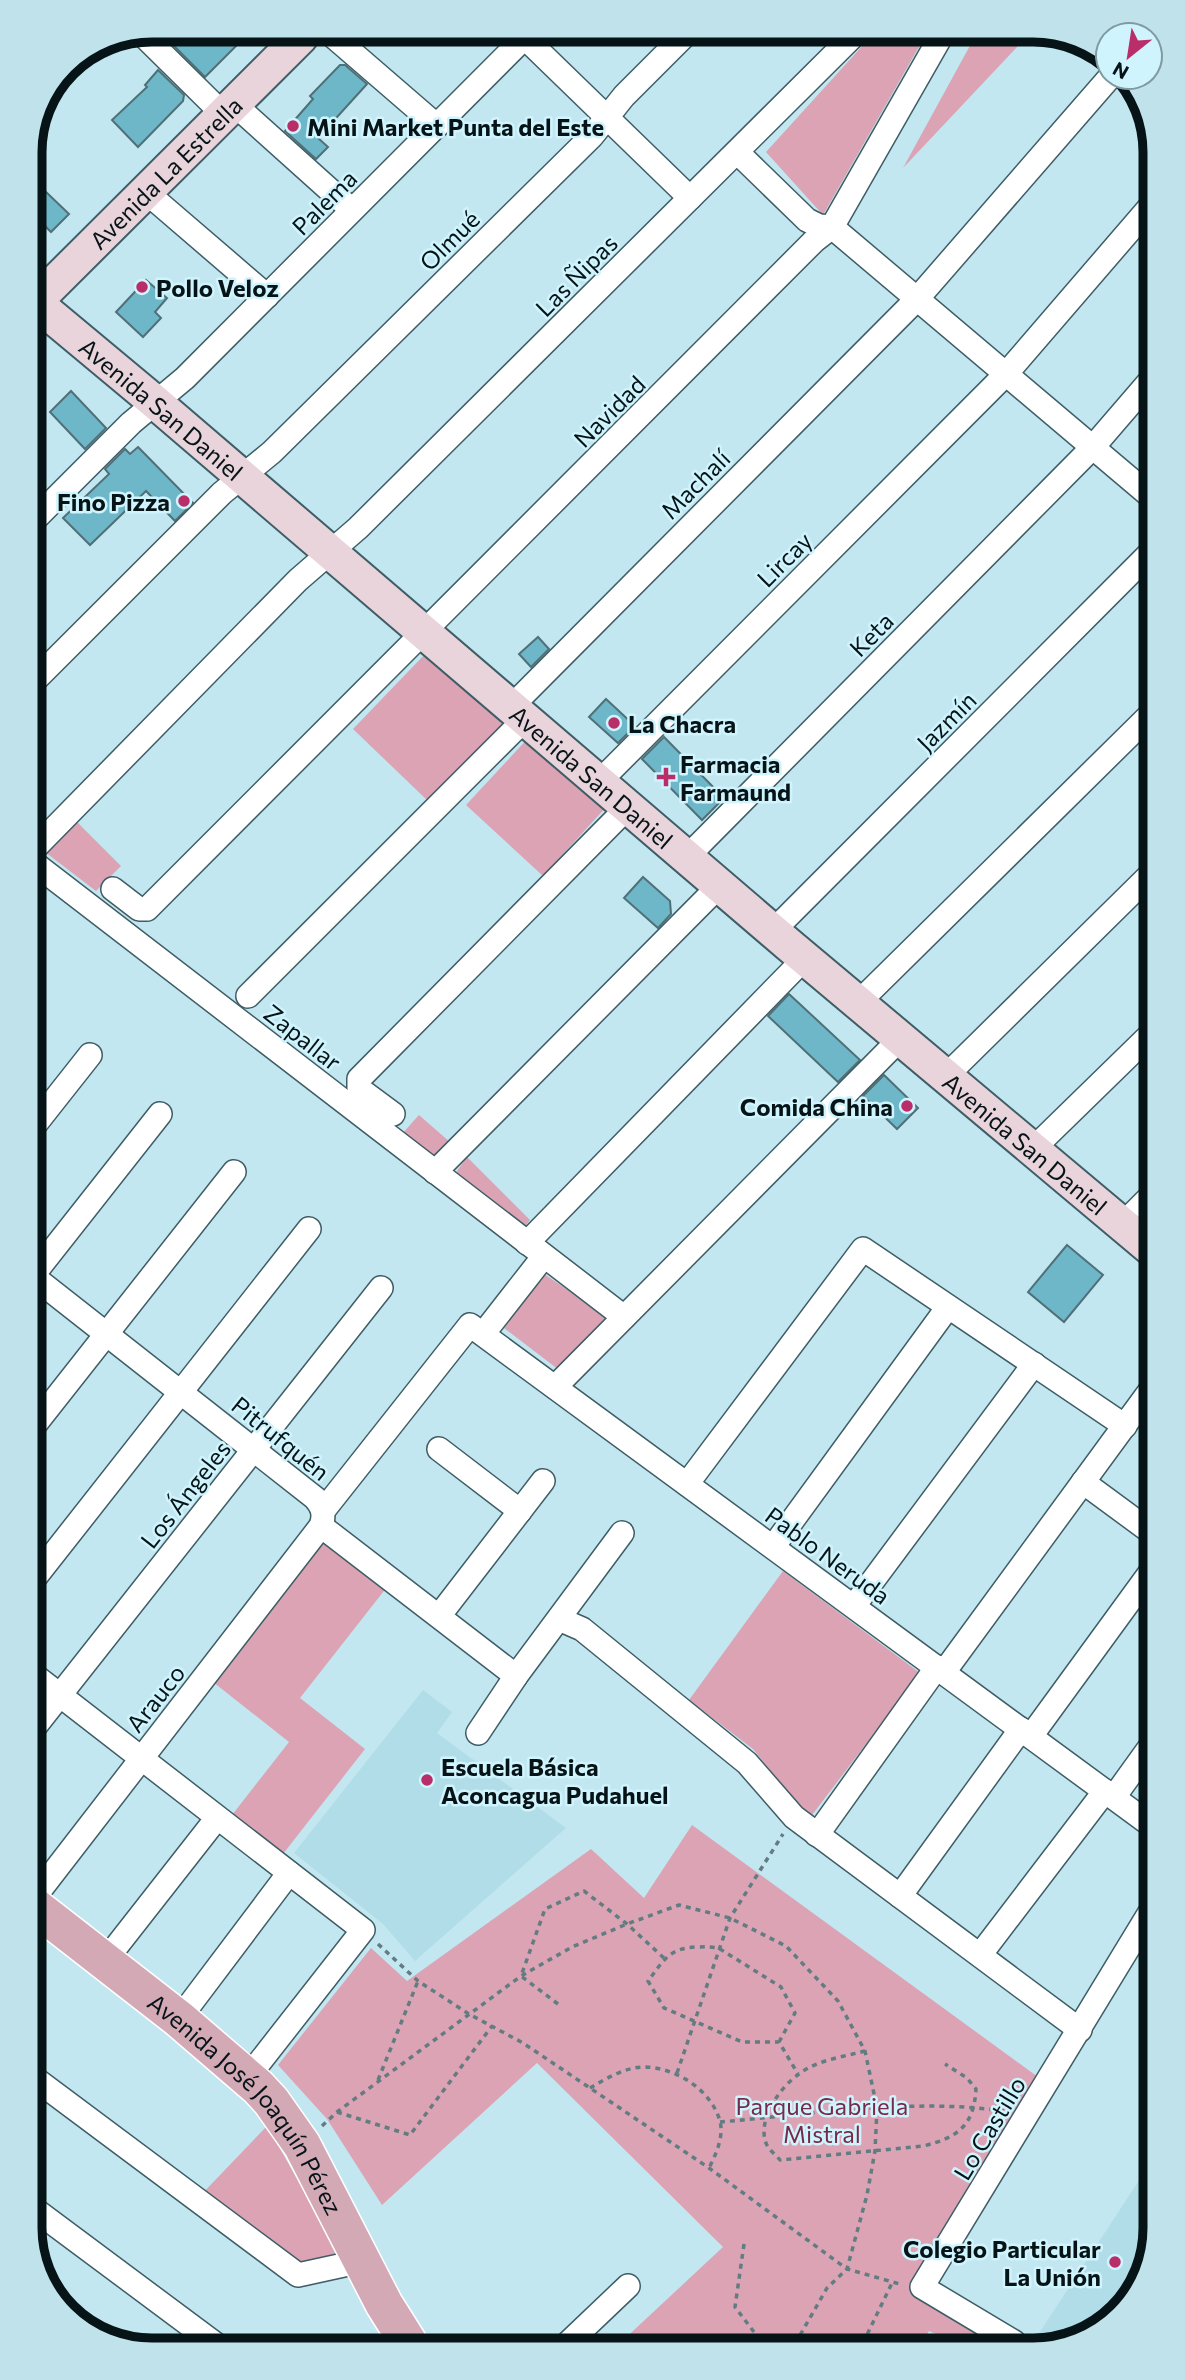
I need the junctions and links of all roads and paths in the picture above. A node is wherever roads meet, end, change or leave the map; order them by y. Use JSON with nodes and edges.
{"nodes":[{"id":1,"x":152,"y":42,"type":"edge"},
{"id":2,"x":296,"y":42,"type":"edge"},
{"id":3,"x":340,"y":42,"type":"edge"},
{"id":4,"x":518,"y":42,"type":"edge"},
{"id":5,"x":530,"y":42,"type":"edge"},
{"id":6,"x":678,"y":42,"type":"edge"},
{"id":7,"x":844,"y":42,"type":"edge"},
{"id":8,"x":938,"y":42,"type":"edge"},
{"id":9,"x":1098,"y":91,"type":"edge"},
{"id":10,"x":229,"y":109,"type":"junction"},
{"id":11,"x":607,"y":117,"type":"junction"},
{"id":12,"x":436,"y":125,"type":"junction"},
{"id":13,"x":737,"y":152,"type":"junction"},
{"id":14,"x":146,"y":192,"type":"junction"},
{"id":15,"x":690,"y":198,"type":"junction"},
{"id":16,"x":352,"y":210,"type":"junction"},
{"id":17,"x":1143,"y":215,"type":"edge"},
{"id":18,"x":832,"y":227,"type":"junction"},
{"id":19,"x":42,"y":293,"type":"edge"},
{"id":20,"x":267,"y":296,"type":"junction"},
{"id":21,"x":917,"y":299,"type":"junction"},
{"id":22,"x":42,"y":311,"type":"edge"},
{"id":23,"x":1006,"y":374,"type":"junction"},
{"id":24,"x":1143,"y":389,"type":"edge"},
{"id":25,"x":156,"y":403,"type":"junction"},
{"id":26,"x":1093,"y":447,"type":"junction"},
{"id":27,"x":241,"y":477,"type":"junction"},
{"id":28,"x":1143,"y":490,"type":"edge"},
{"id":29,"x":42,"y":512,"type":"edge"},
{"id":30,"x":329,"y":551,"type":"junction"},
{"id":31,"x":1143,"y":560,"type":"edge"},
{"id":32,"x":425,"y":633,"type":"junction"},
{"id":33,"x":42,"y":673,"type":"edge"},
{"id":34,"x":518,"y":713,"type":"junction"},
{"id":35,"x":1143,"y":722,"type":"edge"},
{"id":36,"x":599,"y":782,"type":"junction"},
{"id":37,"x":628,"y":807,"type":"junction"},
{"id":38,"x":42,"y":841,"type":"edge"},
{"id":39,"x":687,"y":857,"type":"junction"},
{"id":40,"x":42,"y":869,"type":"edge"},
{"id":41,"x":1143,"y":882,"type":"edge"},
{"id":42,"x":720,"y":886,"type":"junction"},
{"id":43,"x":113,"y":889,"type":"dead end"},
{"id":44,"x":773,"y":931,"type":"junction"},
{"id":45,"x":805,"y":958,"type":"junction"},
{"id":46,"x":248,"y":996,"type":"dead end"},
{"id":47,"x":858,"y":1003,"type":"junction"},
{"id":48,"x":901,"y":1038,"type":"junction"},
{"id":49,"x":1143,"y":1042,"type":"edge"},
{"id":50,"x":90,"y":1055,"type":"dead end"},
{"id":51,"x":946,"y":1076,"type":"junction"},
{"id":52,"x":160,"y":1114,"type":"dead end"},
{"id":53,"x":393,"y":1114,"type":"dead end"},
{"id":54,"x":42,"y":1116,"type":"edge"},
{"id":55,"x":1033,"y":1149,"type":"junction"},
{"id":56,"x":233,"y":1172,"type":"dead end"},
{"id":57,"x":435,"y":1172,"type":"junction"},
{"id":58,"x":1143,"y":1204,"type":"edge"},
{"id":59,"x":1122,"y":1224,"type":"junction"},
{"id":60,"x":309,"y":1229,"type":"dead end"},
{"id":61,"x":1143,"y":1242,"type":"edge"},
{"id":62,"x":536,"y":1249,"type":"junction"},
{"id":63,"x":42,"y":1263,"type":"edge"},
{"id":64,"x":42,"y":1285,"type":"edge"},
{"id":65,"x":381,"y":1288,"type":"dead end"},
{"id":66,"x":948,"y":1307,"type":"junction"},
{"id":67,"x":624,"y":1317,"type":"junction"},
{"id":68,"x":476,"y":1330,"type":"junction"},
{"id":69,"x":106,"y":1334,"type":"junction"},
{"id":70,"x":1034,"y":1364,"type":"junction"},
{"id":71,"x":555,"y":1387,"type":"junction"},
{"id":72,"x":181,"y":1392,"type":"junction"},
{"id":73,"x":1143,"y":1401,"type":"edge"},
{"id":74,"x":42,"y":1416,"type":"edge"},
{"id":75,"x":1125,"y":1426,"type":"junction"},
{"id":76,"x":254,"y":1449,"type":"junction"},
{"id":77,"x":439,"y":1449,"type":"dead end"},
{"id":78,"x":543,"y":1481,"type":"dead end"},
{"id":79,"x":1083,"y":1482,"type":"junction"},
{"id":80,"x":687,"y":1484,"type":"junction"},
{"id":81,"x":520,"y":1511,"type":"junction"},
{"id":82,"x":322,"y":1518,"type":"junction"},
{"id":83,"x":1143,"y":1526,"type":"edge"},
{"id":84,"x":622,"y":1533,"type":"dead end"},
{"id":85,"x":773,"y":1547,"type":"junction"},
{"id":86,"x":42,"y":1569,"type":"edge"},
{"id":87,"x":1143,"y":1582,"type":"edge"},
{"id":88,"x":854,"y":1606,"type":"junction"},
{"id":89,"x":439,"y":1616,"type":"junction"},
{"id":90,"x":559,"y":1619,"type":"junction"},
{"id":91,"x":940,"y":1670,"type":"junction"},
{"id":92,"x":516,"y":1676,"type":"junction"},
{"id":93,"x":42,"y":1681,"type":"edge"},
{"id":94,"x":60,"y":1695,"type":"junction"},
{"id":95,"x":42,"y":1718,"type":"edge"},
{"id":96,"x":478,"y":1733,"type":"dead end"},
{"id":97,"x":1026,"y":1733,"type":"junction"},
{"id":98,"x":1143,"y":1754,"type":"edge"},
{"id":99,"x":142,"y":1759,"type":"junction"},
{"id":100,"x":1109,"y":1794,"type":"junction"},
{"id":101,"x":794,"y":1817,"type":"junction"},
{"id":102,"x":217,"y":1818,"type":"junction"},
{"id":103,"x":1143,"y":1819,"type":"edge"},
{"id":104,"x":817,"y":1835,"type":"junction"},
{"id":105,"x":289,"y":1873,"type":"junction"},
{"id":106,"x":42,"y":1888,"type":"edge"},
{"id":107,"x":900,"y":1896,"type":"junction"},
{"id":108,"x":42,"y":1912,"type":"edge"},
{"id":109,"x":730,"y":1918,"type":"junction"},
{"id":110,"x":627,"y":1924,"type":"junction"},
{"id":111,"x":1143,"y":1924,"type":"edge"},
{"id":112,"x":363,"y":1930,"type":"junction"},
{"id":113,"x":720,"y":1949,"type":"junction"},
{"id":114,"x":980,"y":1955,"type":"junction"},
{"id":115,"x":665,"y":1959,"type":"junction"},
{"id":116,"x":105,"y":1961,"type":"junction"},
{"id":117,"x":521,"y":1976,"type":"junction"},
{"id":118,"x":418,"y":1981,"type":"junction"},
{"id":119,"x":558,"y":2004,"type":"dead end"},
{"id":120,"x":469,"y":2014,"type":"junction"},
{"id":121,"x":179,"y":2019,"type":"junction"},
{"id":122,"x":696,"y":2023,"type":"junction"},
{"id":123,"x":492,"y":2026,"type":"junction"},
{"id":124,"x":1080,"y":2030,"type":"junction"},
{"id":125,"x":779,"y":2042,"type":"junction"},
{"id":126,"x":865,"y":2051,"type":"junction"},
{"id":127,"x":945,"y":2064,"type":"dead end"},
{"id":128,"x":677,"y":2073,"type":"junction"},
{"id":129,"x":798,"y":2074,"type":"junction"},
{"id":130,"x":248,"y":2077,"type":"junction"},
{"id":131,"x":377,"y":2082,"type":"junction"},
{"id":132,"x":42,"y":2084,"type":"edge"},
{"id":133,"x":590,"y":2088,"type":"junction"},
{"id":134,"x":975,"y":2107,"type":"junction"},
{"id":135,"x":877,"y":2108,"type":"junction"},
{"id":136,"x":337,"y":2112,"type":"junction"},
{"id":137,"x":1028,"y":2115,"type":"junction"},
{"id":138,"x":764,"y":2118,"type":"junction"},
{"id":139,"x":720,"y":2122,"type":"junction"},
{"id":140,"x":302,"y":2145,"type":"junction"},
{"id":141,"x":876,"y":2151,"type":"junction"},
{"id":142,"x":709,"y":2168,"type":"junction"},
{"id":143,"x":42,"y":2215,"type":"edge"},
{"id":144,"x":744,"y":2244,"type":"dead end"},
{"id":145,"x":362,"y":2261,"type":"junction"},
{"id":146,"x":847,"y":2269,"type":"junction"},
{"id":147,"x":892,"y":2283,"type":"junction"},
{"id":148,"x":628,"y":2286,"type":"dead end"},
{"id":149,"x":922,"y":2287,"type":"junction"},
{"id":150,"x":207,"y":2338,"type":"edge"},
{"id":151,"x":405,"y":2338,"type":"edge"},
{"id":152,"x":573,"y":2338,"type":"edge"},
{"id":153,"x":758,"y":2338,"type":"edge"},
{"id":154,"x":798,"y":2338,"type":"edge"},
{"id":155,"x":865,"y":2338,"type":"edge"},
{"id":156,"x":1007,"y":2338,"type":"edge"}],
"edges":[{"from":1,"to":10,"type":"street"},
{"from":2,"to":10,"type":"street","name":"Avenida La Estrella"},
{"from":3,"to":12,"type":"street"},
{"from":4,"to":12,"type":"street","name":"Palema"},
{"from":5,"to":11,"type":"street"},
{"from":6,"to":11,"type":"street","name":"Olmué"},
{"from":7,"to":13,"type":"street","name":"Las Ñipas"},
{"from":8,"to":18,"type":"street","name":"Navidad"},
{"from":9,"to":21,"type":"street","name":"Machalí"},
{"from":10,"to":14,"type":"street","name":"Avenida La Estrella"},
{"from":10,"to":16,"type":"street"},
{"from":11,"to":15,"type":"street"},
{"from":11,"to":27,"type":"street","name":"Olmué"},
{"from":12,"to":16,"type":"street","name":"Palema"},
{"from":13,"to":15,"type":"street","name":"Las Ñipas"},
{"from":13,"to":18,"type":"street"},
{"from":14,"to":19,"type":"street","name":"Avenida La Estrella"},
{"from":14,"to":20,"type":"street"},
{"from":15,"to":30,"type":"street","name":"Las Ñipas"},
{"from":16,"to":20,"type":"street","name":"Palema"},
{"from":17,"to":23,"type":"street","name":"Lircay"},
{"from":18,"to":21,"type":"street"},
{"from":18,"to":32,"type":"street","name":"Navidad"},
{"from":20,"to":25,"type":"street","name":"Palema"},
{"from":21,"to":23,"type":"street"},
{"from":21,"to":34,"type":"street","name":"Machalí"},
{"from":22,"to":25,"type":"street","name":"Avenida San Daniel"},
{"from":23,"to":26,"type":"street"},
{"from":23,"to":36,"type":"street","name":"Lircay"},
{"from":24,"to":26,"type":"street","name":"Keta"},
{"from":25,"to":27,"type":"street","name":"Avenida San Daniel"},
{"from":25,"to":29,"type":"street","name":"Palema"},
{"from":26,"to":28,"type":"street"},
{"from":26,"to":39,"type":"street","name":"Keta"},
{"from":27,"to":30,"type":"street","name":"Avenida San Daniel"},
{"from":27,"to":33,"type":"street","name":"Olmué"},
{"from":30,"to":32,"type":"street","name":"Avenida San Daniel"},
{"from":30,"to":38,"type":"street","name":"Las Ñipas"},
{"from":31,"to":44,"type":"street","name":"Jazmín"},
{"from":32,"to":34,"type":"street","name":"Avenida San Daniel"},
{"from":32,"to":43,"type":"street","name":"Navidad"},
{"from":34,"to":36,"type":"street","name":"Avenida San Daniel"},
{"from":34,"to":46,"type":"street","name":"Machalí"},
{"from":35,"to":47,"type":"street"},
{"from":36,"to":37,"type":"street","name":"Avenida San Daniel"},
{"from":37,"to":39,"type":"street","name":"Avenida San Daniel"},
{"from":37,"to":53,"type":"street"},
{"from":39,"to":42,"type":"street","name":"Avenida San Daniel"},
{"from":40,"to":57,"type":"street","name":"Zapallar"},
{"from":41,"to":51,"type":"street"},
{"from":42,"to":44,"type":"street","name":"Avenida San Daniel"},
{"from":42,"to":57,"type":"street"},
{"from":44,"to":45,"type":"street","name":"Avenida San Daniel"},
{"from":45,"to":47,"type":"street","name":"Avenida San Daniel"},
{"from":45,"to":62,"type":"street"},
{"from":47,"to":48,"type":"street","name":"Avenida San Daniel"},
{"from":48,"to":51,"type":"street","name":"Avenida San Daniel"},
{"from":48,"to":67,"type":"street"},
{"from":49,"to":55,"type":"street"},
{"from":50,"to":54,"type":"street"},
{"from":51,"to":55,"type":"street","name":"Avenida San Daniel"},
{"from":52,"to":63,"type":"street"},
{"from":55,"to":59,"type":"street","name":"Avenida San Daniel"},
{"from":56,"to":69,"type":"street"},
{"from":57,"to":62,"type":"street","name":"Zapallar"},
{"from":58,"to":59,"type":"street"},
{"from":59,"to":61,"type":"street","name":"Avenida San Daniel"},
{"from":60,"to":72,"type":"street"},
{"from":62,"to":67,"type":"street","name":"Zapallar"},
{"from":62,"to":68,"type":"street"},
{"from":64,"to":69,"type":"street","name":"Pitrufquén"},
{"from":65,"to":76,"type":"street","name":"Los Ángeles"},
{"from":66,"to":70,"type":"street"},
{"from":66,"to":80,"type":"street"},
{"from":66,"to":85,"type":"street"},
{"from":67,"to":71,"type":"street"},
{"from":68,"to":71,"type":"street","name":"Pablo Neruda"},
{"from":68,"to":82,"type":"street","name":"Arauco"},
{"from":69,"to":72,"type":"street","name":"Pitrufquén"},
{"from":69,"to":74,"type":"street"},
{"from":70,"to":75,"type":"street"},
{"from":70,"to":88,"type":"street"},
{"from":71,"to":80,"type":"street","name":"Pablo Neruda"},
{"from":72,"to":76,"type":"street","name":"Pitrufquén"},
{"from":72,"to":86,"type":"street"},
{"from":73,"to":75,"type":"street"},
{"from":75,"to":79,"type":"street"},
{"from":76,"to":82,"type":"street","name":"Pitrufquén"},
{"from":76,"to":94,"type":"street","name":"Los Ángeles"},
{"from":77,"to":81,"type":"street"},
{"from":78,"to":81,"type":"street"},
{"from":79,"to":83,"type":"street"},
{"from":79,"to":91,"type":"street"},
{"from":80,"to":85,"type":"street","name":"Pablo Neruda"},
{"from":81,"to":89,"type":"street"},
{"from":82,"to":89,"type":"street","name":"Pitrufquén"},
{"from":82,"to":99,"type":"street","name":"Arauco"},
{"from":84,"to":90,"type":"street"},
{"from":85,"to":88,"type":"street","name":"Pablo Neruda"},
{"from":87,"to":97,"type":"street"},
{"from":88,"to":91,"type":"street","name":"Pablo Neruda"},
{"from":89,"to":92,"type":"street","name":"Pitrufquén"},
{"from":90,"to":92,"type":"street"},
{"from":90,"to":101,"type":"street"},
{"from":91,"to":97,"type":"street","name":"Pablo Neruda"},
{"from":91,"to":104,"type":"street"},
{"from":92,"to":96,"type":"street"},
{"from":93,"to":94,"type":"street"},
{"from":94,"to":95,"type":"street","name":"Los Ángeles"},
{"from":94,"to":99,"type":"street"},
{"from":97,"to":100,"type":"street","name":"Pablo Neruda"},
{"from":97,"to":107,"type":"street"},
{"from":98,"to":100,"type":"street"},
{"from":99,"to":102,"type":"street"},
{"from":99,"to":106,"type":"street","name":"Arauco"},
{"from":100,"to":103,"type":"street","name":"Pablo Neruda"},
{"from":100,"to":114,"type":"street"},
{"from":101,"to":104,"type":"street"},
{"from":101,"to":109,"type":"path"},
{"from":102,"to":105,"type":"street"},
{"from":102,"to":116,"type":"street"},
{"from":104,"to":107,"type":"street"},
{"from":105,"to":112,"type":"street"},
{"from":105,"to":121,"type":"street"},
{"from":107,"to":114,"type":"street"},
{"from":108,"to":116,"type":"main road","name":"Avenida José Joaquín Pérez"},
{"from":109,"to":110,"type":"path"},
{"from":109,"to":113,"type":"path"},
{"from":109,"to":126,"type":"path"},
{"from":110,"to":115,"type":"path"},
{"from":110,"to":117,"type":"path"},
{"from":110,"to":117,"type":"path"},
{"from":111,"to":124,"type":"street","name":"Lo Castillo"},
{"from":112,"to":118,"type":"path"},
{"from":112,"to":130,"type":"street"},
{"from":113,"to":115,"type":"path"},
{"from":113,"to":122,"type":"path"},
{"from":113,"to":125,"type":"path"},
{"from":114,"to":124,"type":"street"},
{"from":115,"to":122,"type":"path"},
{"from":116,"to":121,"type":"main road","name":"Avenida José Joaquín Pérez"},
{"from":117,"to":119,"type":"path"},
{"from":117,"to":120,"type":"path"},
{"from":118,"to":120,"type":"path"},
{"from":118,"to":131,"type":"path"},
{"from":120,"to":123,"type":"path"},
{"from":120,"to":131,"type":"path"},
{"from":121,"to":130,"type":"main road","name":"Avenida José Joaquín Pérez"},
{"from":122,"to":125,"type":"path"},
{"from":122,"to":128,"type":"path"},
{"from":123,"to":133,"type":"path"},
{"from":123,"to":136,"type":"path"},
{"from":124,"to":137,"type":"street","name":"Lo Castillo"},
{"from":125,"to":129,"type":"path"},
{"from":126,"to":129,"type":"path"},
{"from":126,"to":135,"type":"path"},
{"from":127,"to":134,"type":"path"},
{"from":128,"to":133,"type":"path"},
{"from":128,"to":139,"type":"path"},
{"from":129,"to":138,"type":"path"},
{"from":130,"to":140,"type":"main road","name":"Avenida José Joaquín Pérez"},
{"from":131,"to":136,"type":"path"},
{"from":132,"to":145,"type":"street"},
{"from":133,"to":142,"type":"path"},
{"from":134,"to":135,"type":"path"},
{"from":134,"to":137,"type":"path"},
{"from":134,"to":141,"type":"path"},
{"from":135,"to":138,"type":"path"},
{"from":135,"to":141,"type":"path"},
{"from":136,"to":140,"type":"path"},
{"from":137,"to":149,"type":"street","name":"Lo Castillo"},
{"from":138,"to":139,"type":"path"},
{"from":138,"to":141,"type":"path"},
{"from":139,"to":142,"type":"path"},
{"from":140,"to":145,"type":"main road","name":"Avenida José Joaquín Pérez"},
{"from":141,"to":146,"type":"path"},
{"from":142,"to":146,"type":"path"},
{"from":143,"to":150,"type":"street"},
{"from":144,"to":153,"type":"path"},
{"from":145,"to":151,"type":"main road","name":"Avenida José Joaquín Pérez"},
{"from":146,"to":147,"type":"path"},
{"from":146,"to":154,"type":"path"},
{"from":147,"to":149,"type":"path"},
{"from":147,"to":155,"type":"path"},
{"from":148,"to":152,"type":"street"},
{"from":149,"to":156,"type":"street"}]}
